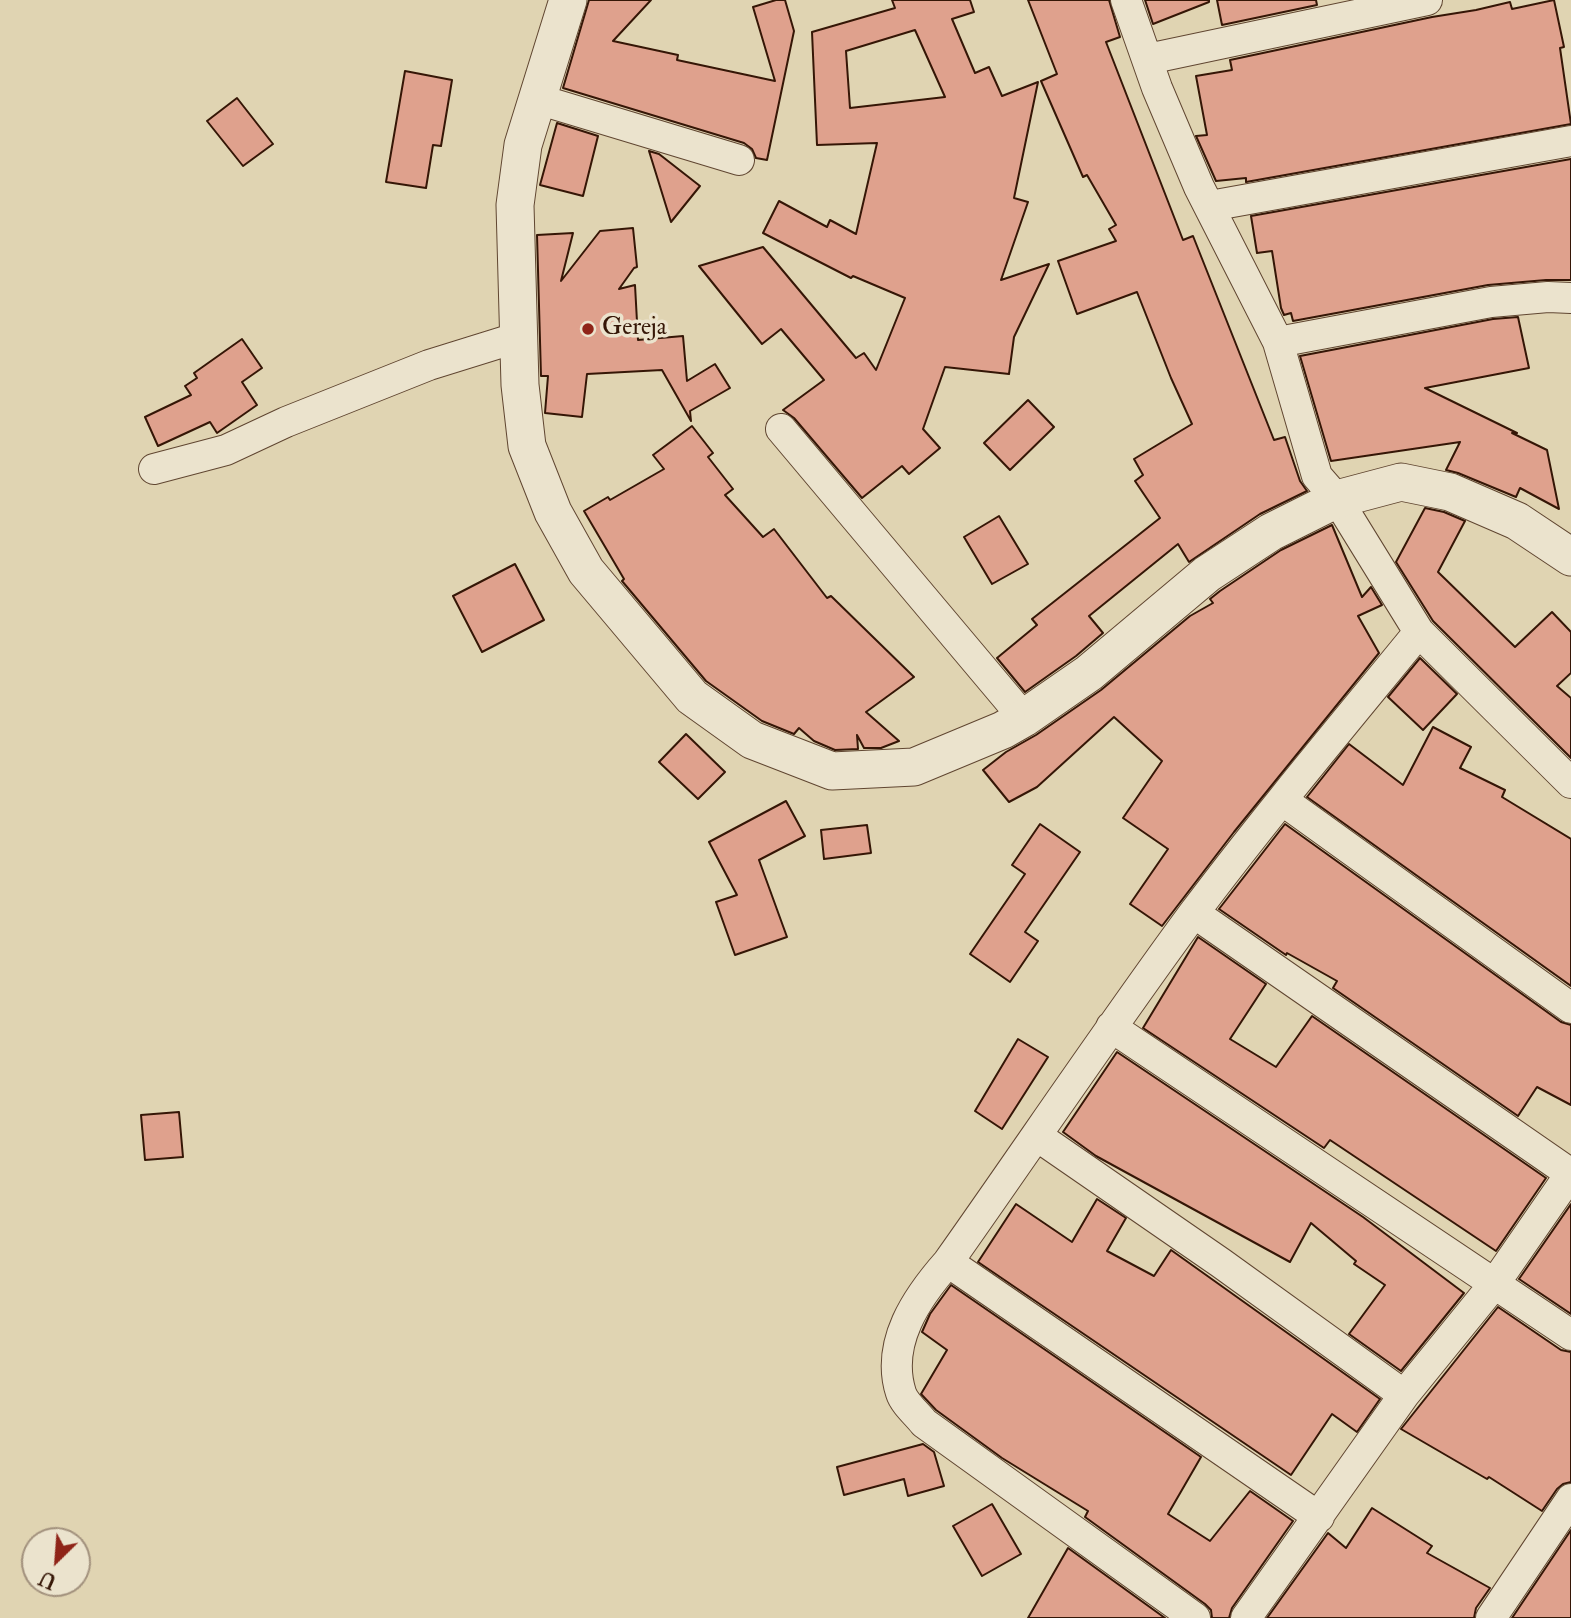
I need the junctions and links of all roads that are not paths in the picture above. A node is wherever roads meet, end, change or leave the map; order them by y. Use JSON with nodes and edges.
{"nodes":[{"id":1,"x":568,"y":0,"type":"edge"},
{"id":2,"x":1126,"y":0,"type":"edge"},
{"id":3,"x":1427,"y":0,"type":"edge"},
{"id":4,"x":1148,"y":59,"type":"junction"},
{"id":5,"x":537,"y":99,"type":"junction"},
{"id":6,"x":1571,"y":141,"type":"edge"},
{"id":7,"x":739,"y":160,"type":"dead end"},
{"id":8,"x":1210,"y":205,"type":"junction"},
{"id":9,"x":1571,"y":298,"type":"edge"},
{"id":10,"x":519,"y":337,"type":"junction"},
{"id":11,"x":1278,"y":342,"type":"junction"},
{"id":12,"x":781,"y":429,"type":"dead end"},
{"id":13,"x":154,"y":469,"type":"dead end"},
{"id":14,"x":1337,"y":499,"type":"junction"},
{"id":15,"x":1571,"y":557,"type":"edge"},
{"id":16,"x":1419,"y":632,"type":"junction"},
{"id":17,"x":1024,"y":718,"type":"junction"},
{"id":18,"x":1571,"y":783,"type":"edge"},
{"id":19,"x":1282,"y":800,"type":"junction"},
{"id":20,"x":1194,"y":913,"type":"junction"},
{"id":21,"x":1571,"y":1008,"type":"edge"},
{"id":22,"x":1111,"y":1027,"type":"junction"},
{"id":23,"x":1037,"y":1136,"type":"junction"},
{"id":24,"x":1571,"y":1174,"type":"edge"},
{"id":25,"x":948,"y":1262,"type":"junction"},
{"id":26,"x":1495,"y":1283,"type":"junction"},
{"id":27,"x":1571,"y":1335,"type":"edge"},
{"id":28,"x":1404,"y":1395,"type":"junction"},
{"id":29,"x":1571,"y":1499,"type":"edge"},
{"id":30,"x":1319,"y":1517,"type":"junction"},
{"id":31,"x":1195,"y":1618,"type":"edge"},
{"id":32,"x":1246,"y":1618,"type":"edge"},
{"id":33,"x":1491,"y":1618,"type":"edge"}],
"edges":[{"from":1,"to":5,"type":"street"},
{"from":2,"to":4,"type":"street"},
{"from":3,"to":4,"type":"street"},
{"from":4,"to":8,"type":"street"},
{"from":5,"to":7,"type":"street"},
{"from":5,"to":10,"type":"street"},
{"from":6,"to":8,"type":"street"},
{"from":8,"to":11,"type":"street"},
{"from":9,"to":11,"type":"street"},
{"from":10,"to":13,"type":"street"},
{"from":10,"to":17,"type":"street"},
{"from":11,"to":14,"type":"street"},
{"from":12,"to":17,"type":"street"},
{"from":14,"to":15,"type":"street"},
{"from":14,"to":16,"type":"street"},
{"from":14,"to":17,"type":"street"},
{"from":16,"to":18,"type":"street"},
{"from":16,"to":19,"type":"street"},
{"from":19,"to":20,"type":"street"},
{"from":19,"to":21,"type":"street"},
{"from":20,"to":22,"type":"street"},
{"from":20,"to":24,"type":"street"},
{"from":22,"to":23,"type":"street"},
{"from":22,"to":26,"type":"street"},
{"from":23,"to":25,"type":"street"},
{"from":23,"to":28,"type":"street"},
{"from":24,"to":26,"type":"street"},
{"from":25,"to":30,"type":"street"},
{"from":25,"to":31,"type":"street"},
{"from":26,"to":27,"type":"street"},
{"from":26,"to":28,"type":"street"},
{"from":28,"to":30,"type":"street"},
{"from":29,"to":33,"type":"street"},
{"from":30,"to":32,"type":"street"}]}
